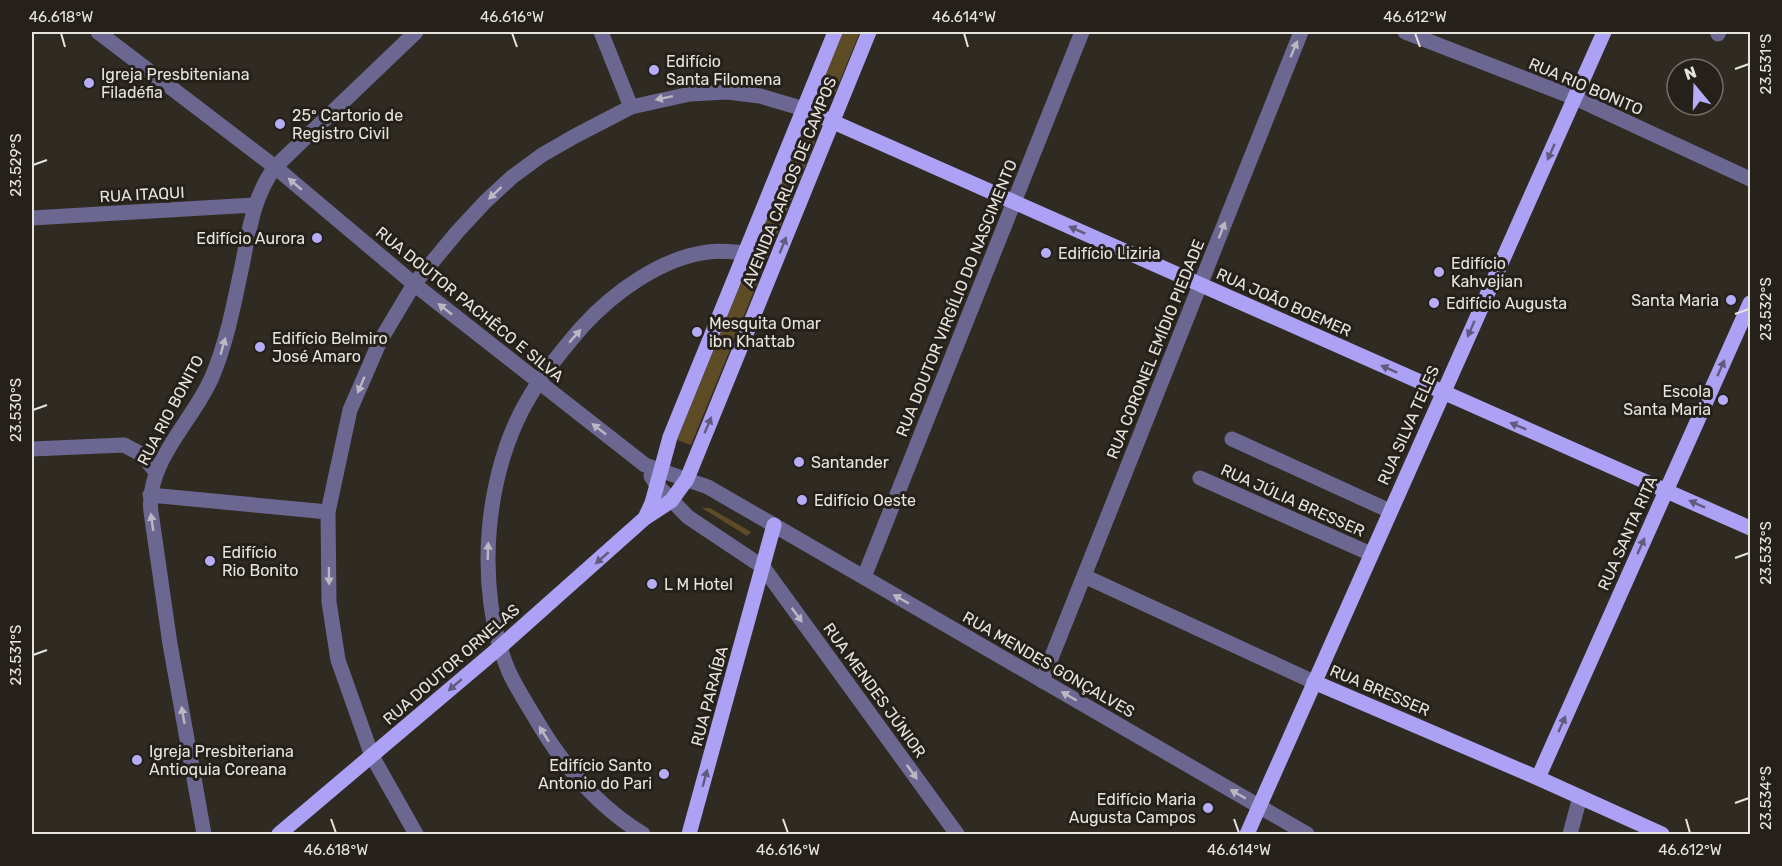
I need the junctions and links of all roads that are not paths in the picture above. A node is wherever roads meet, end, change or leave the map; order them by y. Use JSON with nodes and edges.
{"nodes":[{"id":1,"x":98,"y":32,"type":"edge"},
{"id":2,"x":417,"y":32,"type":"edge"},
{"id":3,"x":601,"y":32,"type":"edge"},
{"id":4,"x":835,"y":32,"type":"edge"},
{"id":5,"x":869,"y":32,"type":"edge"},
{"id":6,"x":1082,"y":32,"type":"edge"},
{"id":7,"x":1301,"y":32,"type":"edge"},
{"id":8,"x":1406,"y":32,"type":"edge"},
{"id":9,"x":1604,"y":32,"type":"edge"},
{"id":10,"x":1575,"y":98,"type":"junction"},
{"id":11,"x":631,"y":107,"type":"junction"},
{"id":12,"x":804,"y":109,"type":"junction"},
{"id":13,"x":832,"y":122,"type":"junction"},
{"id":14,"x":275,"y":167,"type":"junction"},
{"id":15,"x":1750,"y":179,"type":"edge"},
{"id":16,"x":1014,"y":202,"type":"junction"},
{"id":17,"x":254,"y":205,"type":"junction"},
{"id":18,"x":32,"y":218,"type":"edge"},
{"id":19,"x":745,"y":253,"type":"junction"},
{"id":20,"x":414,"y":284,"type":"junction"},
{"id":21,"x":1200,"y":285,"type":"junction"},
{"id":22,"x":1750,"y":303,"type":"edge"},
{"id":23,"x":539,"y":382,"type":"junction"},
{"id":24,"x":1442,"y":393,"type":"junction"},
{"id":25,"x":1232,"y":439,"type":"dead end"},
{"id":26,"x":32,"y":449,"type":"edge"},
{"id":27,"x":156,"y":472,"type":"junction"},
{"id":28,"x":659,"y":478,"type":"junction"},
{"id":29,"x":1200,"y":478,"type":"dead end"},
{"id":30,"x":687,"y":479,"type":"junction"},
{"id":31,"x":1666,"y":490,"type":"junction"},
{"id":32,"x":150,"y":495,"type":"junction"},
{"id":33,"x":671,"y":501,"type":"junction"},
{"id":34,"x":1390,"y":511,"type":"junction"},
{"id":35,"x":328,"y":512,"type":"junction"},
{"id":36,"x":645,"y":519,"type":"junction"},
{"id":37,"x":774,"y":525,"type":"junction"},
{"id":38,"x":1750,"y":528,"type":"edge"},
{"id":39,"x":1371,"y":554,"type":"junction"},
{"id":40,"x":763,"y":567,"type":"junction"},
{"id":41,"x":1084,"y":576,"type":"junction"},
{"id":42,"x":864,"y":577,"type":"junction"},
{"id":43,"x":500,"y":646,"type":"junction"},
{"id":44,"x":1042,"y":681,"type":"junction"},
{"id":45,"x":1314,"y":682,"type":"junction"},
{"id":46,"x":372,"y":756,"type":"junction"},
{"id":47,"x":1538,"y":778,"type":"junction"},
{"id":48,"x":1580,"y":797,"type":"junction"},
{"id":49,"x":1260,"y":807,"type":"junction"},
{"id":50,"x":204,"y":834,"type":"edge"},
{"id":51,"x":279,"y":834,"type":"edge"},
{"id":52,"x":416,"y":834,"type":"edge"},
{"id":53,"x":643,"y":834,"type":"edge"},
{"id":54,"x":690,"y":834,"type":"edge"},
{"id":55,"x":957,"y":834,"type":"edge"},
{"id":56,"x":1247,"y":834,"type":"edge"},
{"id":57,"x":1307,"y":834,"type":"edge"},
{"id":58,"x":1570,"y":834,"type":"edge"},
{"id":59,"x":1662,"y":834,"type":"edge"}],
"edges":[{"from":1,"to":14,"type":"street","name":"RUA DOUTOR PACHÊCO E SILVA"},
{"from":2,"to":14,"type":"street","name":"RUA RIO BONITO"},
{"from":3,"to":11,"type":"street"},
{"from":4,"to":12,"type":"main road","name":"AVENIDA CARLOS DE CAMPOS"},
{"from":5,"to":13,"type":"main road","name":"AVENIDA CARLOS DE CAMPOS"},
{"from":6,"to":16,"type":"street","name":"RUA DOUTOR VIRGÍLIO DO NASCIMENTO"},
{"from":21,"to":7,"type":"street","name":"RUA CORONEL EMÍDIO PIEDADE","one_way":true},
{"from":8,"to":10,"type":"street","name":"RUA RIO BONITO"},
{"from":9,"to":10,"type":"main road","name":"RUA SILVA TELES"},
{"from":10,"to":15,"type":"street","name":"RUA RIO BONITO"},
{"from":10,"to":24,"type":"main road","name":"RUA SILVA TELES","one_way":true},
{"from":12,"to":11,"type":"street","one_way":true},
{"from":11,"to":20,"type":"street","one_way":true},
{"from":12,"to":13,"type":"main road","name":"RUA JOÃO BOEMER"},
{"from":12,"to":19,"type":"main road","name":"AVENIDA CARLOS DE CAMPOS"},
{"from":13,"to":16,"type":"main road","name":"RUA JOÃO BOEMER"},
{"from":30,"to":13,"type":"main road","name":"AVENIDA CARLOS DE CAMPOS","one_way":true},
{"from":14,"to":17,"type":"street","name":"RUA RIO BONITO"},
{"from":20,"to":14,"type":"street","name":"RUA DOUTOR PACHÊCO E SILVA","one_way":true},
{"from":21,"to":16,"type":"main road","name":"RUA JOÃO BOEMER","one_way":true},
{"from":16,"to":42,"type":"street","name":"RUA DOUTOR VIRGÍLIO DO NASCIMENTO"},
{"from":17,"to":18,"type":"street","name":"RUA ITAQUI"},
{"from":27,"to":17,"type":"street","name":"RUA RIO BONITO","one_way":true},
{"from":23,"to":19,"type":"street","one_way":true},
{"from":19,"to":28,"type":"main road","name":"AVENIDA CARLOS DE CAMPOS"},
{"from":23,"to":20,"type":"street","name":"RUA DOUTOR PACHÊCO E SILVA","one_way":true},
{"from":20,"to":35,"type":"street","one_way":true},
{"from":24,"to":21,"type":"main road","name":"RUA JOÃO BOEMER","one_way":true},
{"from":21,"to":41,"type":"street","name":"RUA CORONEL EMÍDIO PIEDADE"},
{"from":31,"to":22,"type":"main road","name":"RUA SANTA RITA","one_way":true},
{"from":28,"to":23,"type":"street","name":"RUA DOUTOR PACHÊCO E SILVA","one_way":true},
{"from":43,"to":23,"type":"street","one_way":true},
{"from":31,"to":24,"type":"main road","name":"RUA JOÃO BOEMER","one_way":true},
{"from":24,"to":34,"type":"main road","name":"RUA SILVA TELES"},
{"from":25,"to":34,"type":"street"},
{"from":26,"to":27,"type":"street"},
{"from":27,"to":32,"type":"street","name":"RUA RIO BONITO"},
{"from":28,"to":30,"type":"street","name":"RUA DOUTOR PACHÊCO E SILVA"},
{"from":28,"to":33,"type":"street"},
{"from":28,"to":36,"type":"main road","name":"RUA DOUTOR ORNELAS"},
{"from":29,"to":39,"type":"street","name":"RUA JÚLIA BRESSER"},
{"from":30,"to":33,"type":"main road","name":"RUA DOUTOR ORNELAS"},
{"from":30,"to":37,"type":"street","name":"RUA MENDES GONÇALVES"},
{"from":38,"to":31,"type":"main road","name":"RUA JOÃO BOEMER","one_way":true},
{"from":47,"to":31,"type":"main road","name":"RUA SANTA RITA","one_way":true},
{"from":32,"to":35,"type":"street"},
{"from":50,"to":32,"type":"street","name":"RUA RIO BONITO","one_way":true},
{"from":33,"to":36,"type":"main road","name":"RUA DOUTOR ORNELAS"},
{"from":33,"to":40,"type":"street"},
{"from":34,"to":39,"type":"main road","name":"RUA SILVA TELES"},
{"from":35,"to":46,"type":"street","one_way":true},
{"from":36,"to":43,"type":"main road","name":"RUA DOUTOR ORNELAS","one_way":true},
{"from":37,"to":40,"type":"main road","name":"RUA PARAÍBA"},
{"from":37,"to":42,"type":"street","name":"RUA MENDES GONÇALVES"},
{"from":39,"to":45,"type":"main road","name":"RUA SILVA TELES"},
{"from":54,"to":40,"type":"main road","name":"RUA PARAÍBA","one_way":true},
{"from":40,"to":55,"type":"street","name":"RUA MENDES JÚNIOR","one_way":true},
{"from":41,"to":44,"type":"street","name":"RUA CORONEL EMÍDIO PIEDADE"},
{"from":41,"to":45,"type":"street","name":"RUA BRESSER"},
{"from":44,"to":42,"type":"street","name":"RUA MENDES GONÇALVES","one_way":true},
{"from":43,"to":46,"type":"main road","name":"RUA DOUTOR ORNELAS","one_way":true},
{"from":53,"to":43,"type":"street","one_way":true},
{"from":49,"to":44,"type":"street","name":"RUA MENDES GONÇALVES","one_way":true},
{"from":45,"to":47,"type":"main road","name":"RUA BRESSER"},
{"from":45,"to":49,"type":"main road","name":"RUA SILVA TELES"},
{"from":46,"to":51,"type":"main road","name":"RUA DOUTOR ORNELAS"},
{"from":46,"to":52,"type":"street"},
{"from":47,"to":48,"type":"main road","name":"RUA BRESSER"},
{"from":48,"to":58,"type":"street"},
{"from":48,"to":59,"type":"main road","name":"RUA BRESSER"},
{"from":49,"to":56,"type":"main road","name":"RUA SILVA TELES"},
{"from":49,"to":57,"type":"street","name":"RUA MENDES GONÇALVES"}]}
